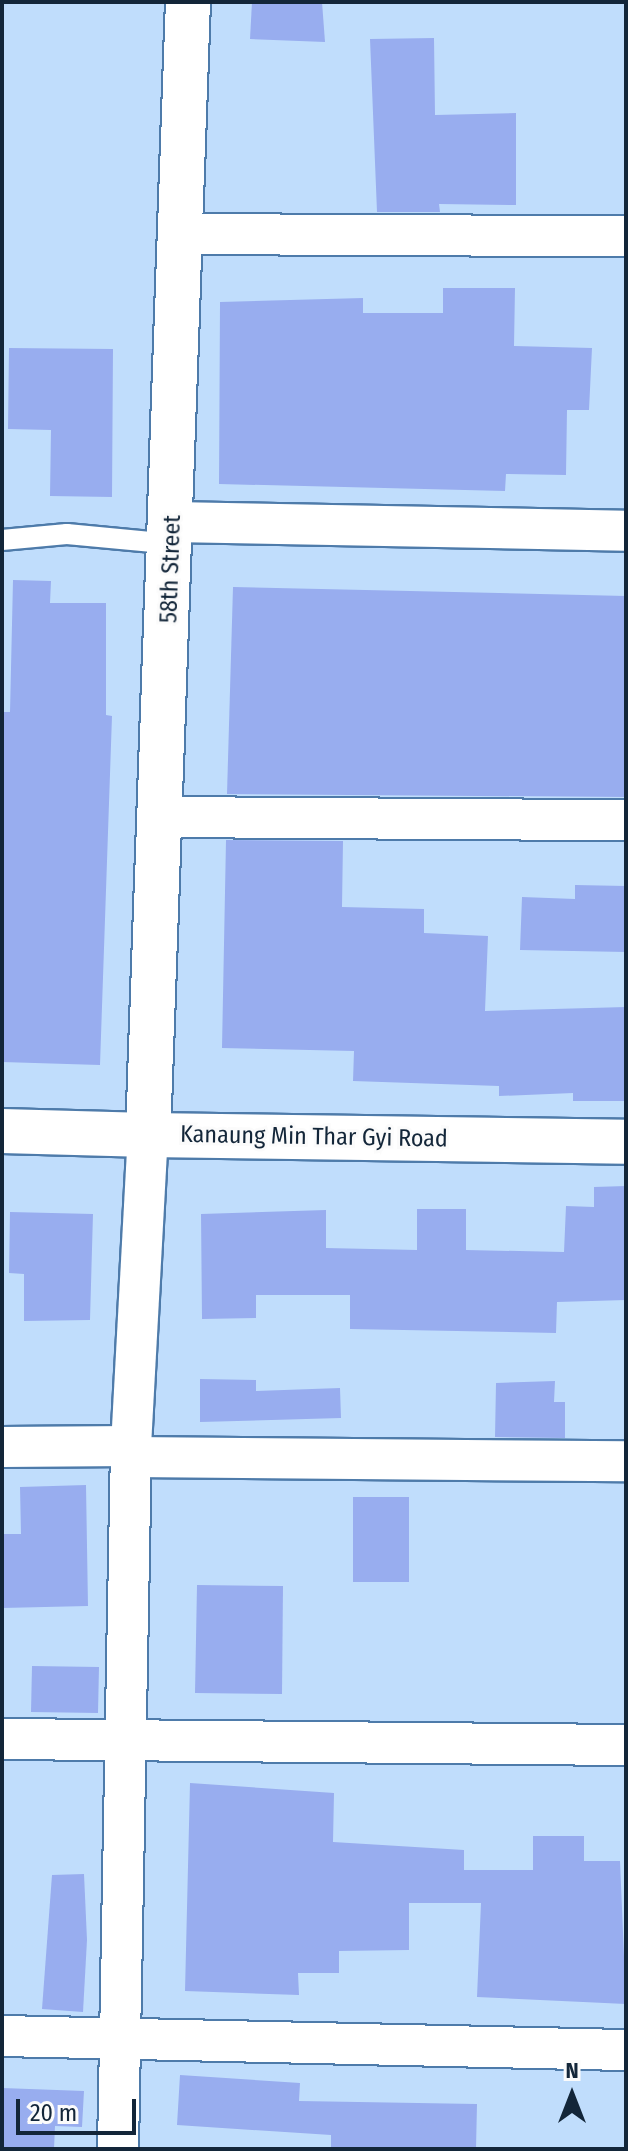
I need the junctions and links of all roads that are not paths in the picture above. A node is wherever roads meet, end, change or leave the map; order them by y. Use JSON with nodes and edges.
{"nodes":[{"id":1,"x":188,"y":2,"type":"edge"},
{"id":2,"x":184,"y":234,"type":"junction"},
{"id":3,"x":626,"y":236,"type":"edge"},
{"id":4,"x":626,"y":531,"type":"edge"},
{"id":5,"x":173,"y":533,"type":"junction"},
{"id":6,"x":2,"y":540,"type":"edge"},
{"id":7,"x":163,"y":817,"type":"junction"},
{"id":8,"x":626,"y":820,"type":"edge"},
{"id":9,"x":2,"y":1131,"type":"edge"},
{"id":10,"x":148,"y":1135,"type":"junction"},
{"id":11,"x":626,"y":1142,"type":"edge"},
{"id":12,"x":2,"y":1447,"type":"edge"},
{"id":13,"x":131,"y":1452,"type":"junction"},
{"id":14,"x":626,"y":1461,"type":"edge"},
{"id":15,"x":2,"y":1739,"type":"edge"},
{"id":16,"x":122,"y":1743,"type":"junction"},
{"id":17,"x":626,"y":1745,"type":"edge"},
{"id":18,"x":2,"y":2036,"type":"edge"},
{"id":19,"x":122,"y":2039,"type":"junction"},
{"id":20,"x":626,"y":2050,"type":"edge"},
{"id":21,"x":118,"y":2149,"type":"edge"}],
"edges":[{"from":1,"to":2,"type":"main road","name":"58th Street"},
{"from":2,"to":3,"type":"street"},
{"from":2,"to":5,"type":"main road","name":"58th Street"},
{"from":4,"to":5,"type":"street"},
{"from":5,"to":6,"type":"lane"},
{"from":5,"to":7,"type":"main road","name":"58th Street"},
{"from":7,"to":8,"type":"street"},
{"from":7,"to":10,"type":"main road","name":"58th Street"},
{"from":9,"to":10,"type":"main road","name":"Kanaung Min Thar Gyi Road"},
{"from":10,"to":11,"type":"main road","name":"Kanaung Min Thar Gyi Road"},
{"from":10,"to":13,"type":"street"},
{"from":12,"to":13,"type":"street"},
{"from":13,"to":14,"type":"street"},
{"from":13,"to":16,"type":"street"},
{"from":15,"to":16,"type":"street"},
{"from":16,"to":17,"type":"street"},
{"from":16,"to":19,"type":"street"},
{"from":18,"to":19,"type":"street"},
{"from":19,"to":20,"type":"street"},
{"from":19,"to":21,"type":"street"}]}
